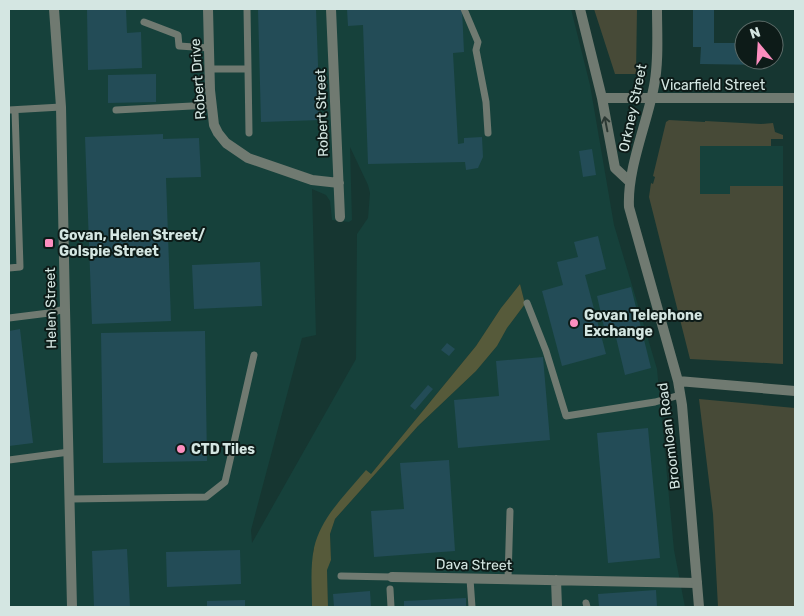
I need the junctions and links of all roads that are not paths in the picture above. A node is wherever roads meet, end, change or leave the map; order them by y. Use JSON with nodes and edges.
{"nodes":[{"id":1,"x":54,"y":9,"type":"edge"},
{"id":2,"x":208,"y":9,"type":"edge"},
{"id":3,"x":247,"y":9,"type":"edge"},
{"id":4,"x":331,"y":9,"type":"edge"},
{"id":5,"x":464,"y":9,"type":"edge"},
{"id":6,"x":580,"y":9,"type":"edge"},
{"id":7,"x":657,"y":9,"type":"edge"},
{"id":8,"x":144,"y":22,"type":"dead end"},
{"id":9,"x":209,"y":48,"type":"junction"},
{"id":10,"x":210,"y":69,"type":"junction"},
{"id":11,"x":248,"y":69,"type":"junction"},
{"id":12,"x":602,"y":98,"type":"junction"},
{"id":13,"x":795,"y":98,"type":"edge"},
{"id":14,"x":652,"y":99,"type":"junction"},
{"id":15,"x":212,"y":105,"type":"junction"},
{"id":16,"x":62,"y":107,"type":"junction"},
{"id":17,"x":12,"y":110,"type":"edge"},
{"id":18,"x":116,"y":110,"type":"dead end"},
{"id":19,"x":249,"y":133,"type":"dead end"},
{"id":20,"x":488,"y":133,"type":"dead end"},
{"id":21,"x":630,"y":182,"type":"junction"},
{"id":22,"x":338,"y":183,"type":"junction"},
{"id":23,"x":340,"y":217,"type":"dead end"},
{"id":24,"x":9,"y":268,"type":"edge"},
{"id":25,"x":528,"y":303,"type":"dead end"},
{"id":26,"x":64,"y":309,"type":"junction"},
{"id":27,"x":9,"y":318,"type":"edge"},
{"id":28,"x":254,"y":355,"type":"dead end"},
{"id":29,"x":678,"y":381,"type":"junction"},
{"id":30,"x":795,"y":391,"type":"edge"},
{"id":31,"x":680,"y":395,"type":"junction"},
{"id":32,"x":69,"y":452,"type":"junction"},
{"id":33,"x":9,"y":460,"type":"edge"},
{"id":34,"x":71,"y":499,"type":"junction"},
{"id":35,"x":510,"y":511,"type":"dead end"},
{"id":36,"x":341,"y":576,"type":"dead end"},
{"id":37,"x":392,"y":576,"type":"joint"},
{"id":38,"x":470,"y":579,"type":"junction"},
{"id":39,"x":508,"y":579,"type":"junction"},
{"id":40,"x":556,"y":580,"type":"junction"},
{"id":41,"x":697,"y":583,"type":"junction"},
{"id":42,"x":390,"y":590,"type":"dead end"},
{"id":43,"x":72,"y":607,"type":"edge"},
{"id":44,"x":391,"y":607,"type":"edge"},
{"id":45,"x":472,"y":607,"type":"edge"},
{"id":46,"x":557,"y":607,"type":"edge"},
{"id":47,"x":698,"y":607,"type":"edge"}],
"edges":[{"from":1,"to":16,"type":"street","name":"Helen Street"},
{"from":2,"to":9,"type":"street","name":"Robert Drive"},
{"from":3,"to":11,"type":"lane"},
{"from":4,"to":22,"type":"street","name":"Robert Street"},
{"from":5,"to":20,"type":"lane"},
{"from":6,"to":12,"type":"street"},
{"from":7,"to":14,"type":"street","name":"Orkney Street"},
{"from":8,"to":9,"type":"lane"},
{"from":9,"to":10,"type":"street","name":"Robert Drive"},
{"from":10,"to":11,"type":"lane"},
{"from":10,"to":15,"type":"street","name":"Robert Drive"},
{"from":11,"to":19,"type":"lane"},
{"from":12,"to":14,"type":"street","name":"Vicarfield Street"},
{"from":21,"to":12,"type":"street","one_way":true},
{"from":13,"to":14,"type":"street","name":"Vicarfield Street"},
{"from":14,"to":21,"type":"street","name":"Orkney Street"},
{"from":15,"to":18,"type":"lane"},
{"from":15,"to":22,"type":"street","name":"Robert Drive"},
{"from":16,"to":17,"type":"lane"},
{"from":16,"to":26,"type":"street","name":"Helen Street"},
{"from":17,"to":24,"type":"lane"},
{"from":21,"to":29,"type":"street","name":"Broomloan Road"},
{"from":22,"to":23,"type":"street","name":"Robert Street"},
{"from":25,"to":31,"type":"lane"},
{"from":26,"to":27,"type":"lane"},
{"from":26,"to":32,"type":"street","name":"Helen Street"},
{"from":28,"to":34,"type":"lane"},
{"from":29,"to":30,"type":"street"},
{"from":29,"to":31,"type":"street","name":"Broomloan Road"},
{"from":31,"to":41,"type":"street","name":"Broomloan Road"},
{"from":32,"to":33,"type":"lane"},
{"from":32,"to":34,"type":"street","name":"Helen Street"},
{"from":34,"to":43,"type":"street","name":"Helen Street"},
{"from":35,"to":39,"type":"lane"},
{"from":36,"to":37,"type":"lane"},
{"from":37,"to":38,"type":"street","name":"Dava Street"},
{"from":38,"to":39,"type":"street","name":"Dava Street"},
{"from":38,"to":45,"type":"lane"},
{"from":39,"to":40,"type":"street","name":"Dava Street"},
{"from":40,"to":41,"type":"street","name":"Dava Street"},
{"from":40,"to":46,"type":"street"},
{"from":41,"to":47,"type":"street","name":"Broomloan Road"},
{"from":42,"to":44,"type":"lane"}]}
